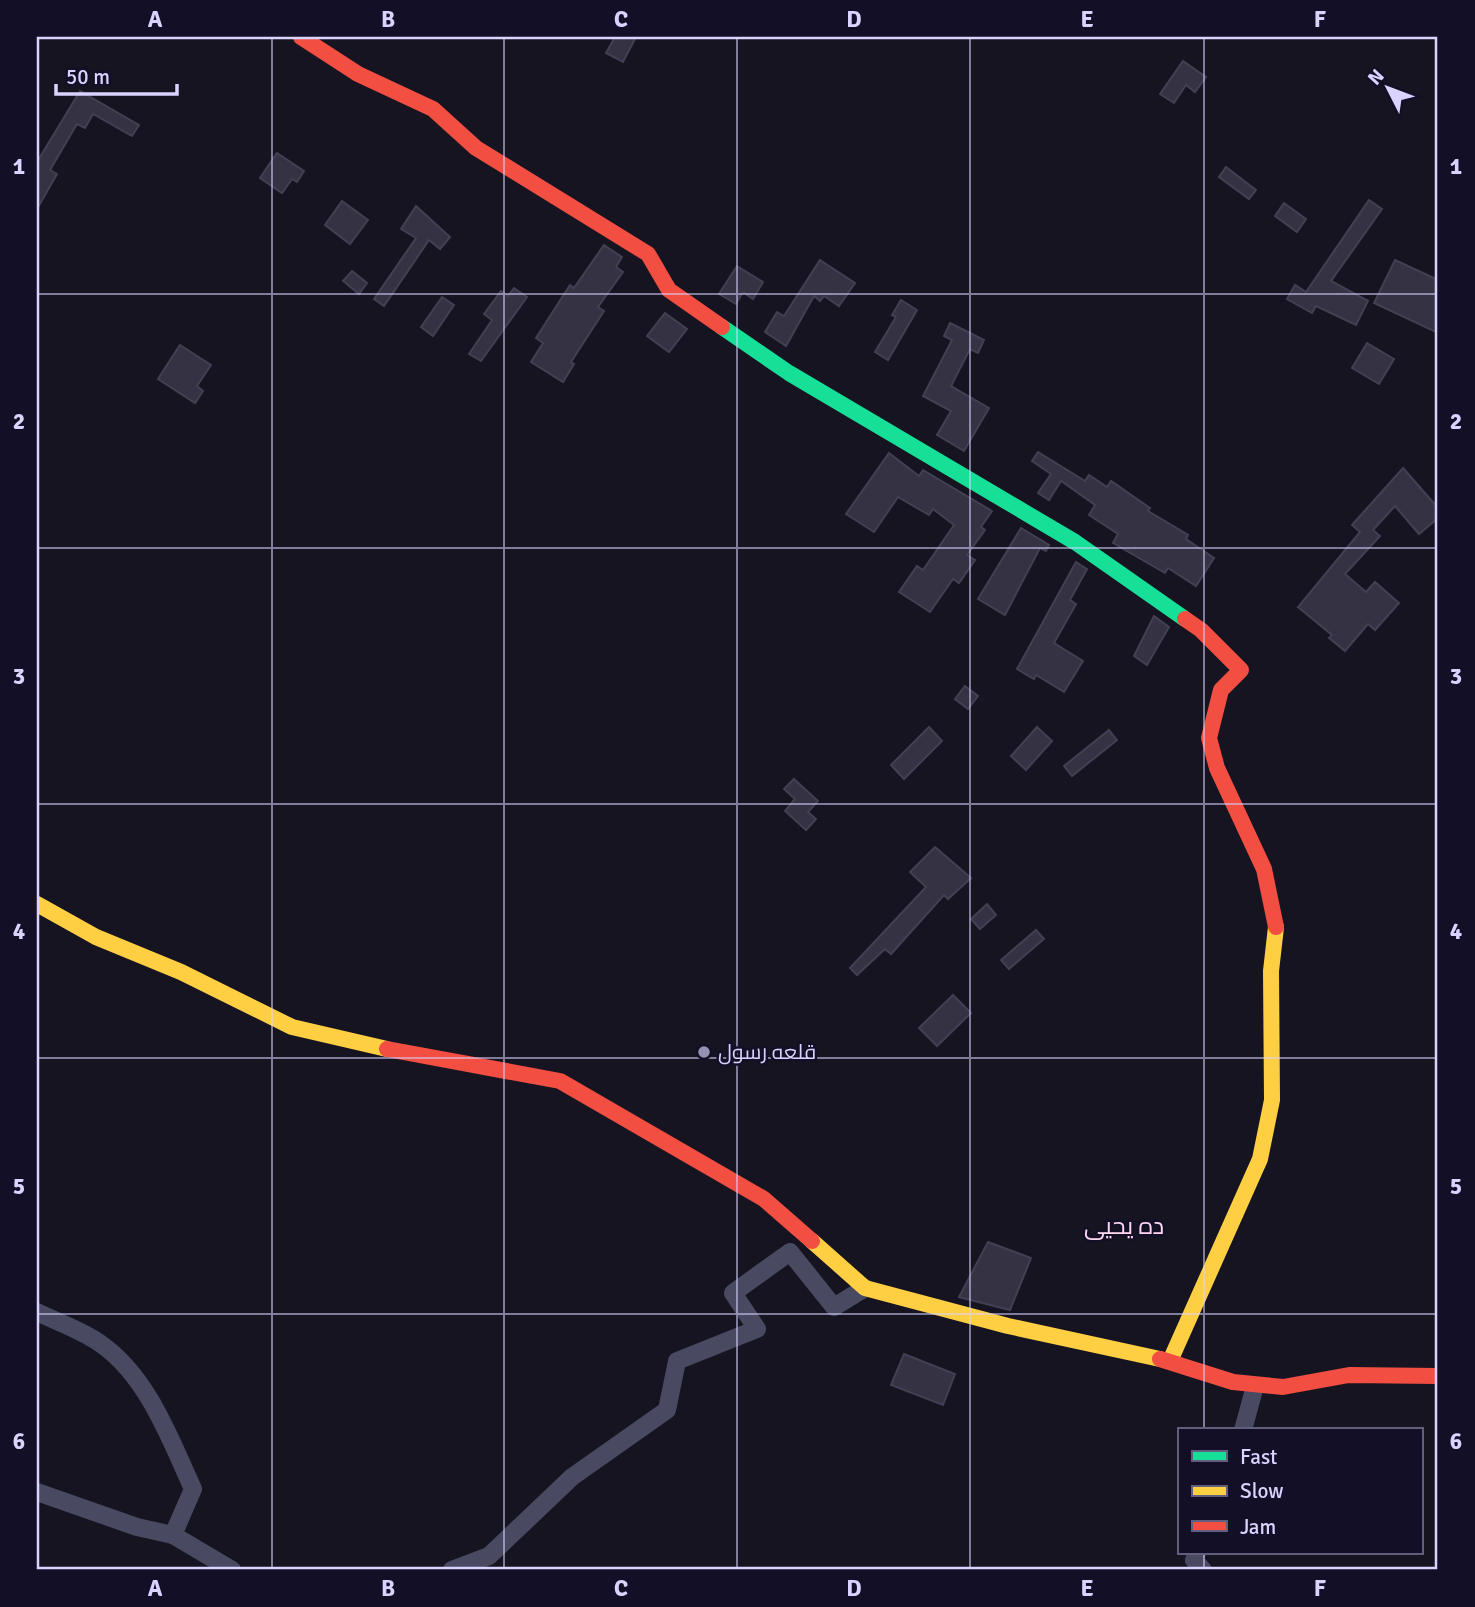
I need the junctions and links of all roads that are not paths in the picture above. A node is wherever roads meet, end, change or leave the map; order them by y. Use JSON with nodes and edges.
{"nodes":[{"id":1,"x":301,"y":37,"type":"edge"},
{"id":2,"x":37,"y":904,"type":"edge"},
{"id":3,"x":865,"y":1288,"type":"junction"},
{"id":4,"x":37,"y":1312,"type":"edge"},
{"id":5,"x":1170,"y":1362,"type":"junction"},
{"id":6,"x":1438,"y":1376,"type":"edge"},
{"id":7,"x":1255,"y":1386,"type":"junction"},
{"id":8,"x":1244,"y":1428,"type":"edge"},
{"id":9,"x":37,"y":1492,"type":"edge"},
{"id":10,"x":173,"y":1535,"type":"junction"},
{"id":11,"x":1197,"y":1554,"type":"edge"},
{"id":12,"x":232,"y":1570,"type":"edge"},
{"id":13,"x":452,"y":1570,"type":"edge"},
{"id":14,"x":1203,"y":1570,"type":"edge"}],
"edges":[{"from":1,"to":5,"type":"street"},
{"from":2,"to":3,"type":"street"},
{"from":3,"to":5,"type":"street"},
{"from":3,"to":13,"type":"street"},
{"from":4,"to":10,"type":"street"},
{"from":5,"to":7,"type":"street"},
{"from":6,"to":7,"type":"street"},
{"from":7,"to":8,"type":"street"},
{"from":9,"to":10,"type":"street"},
{"from":10,"to":12,"type":"street"},
{"from":11,"to":14,"type":"street"}]}
